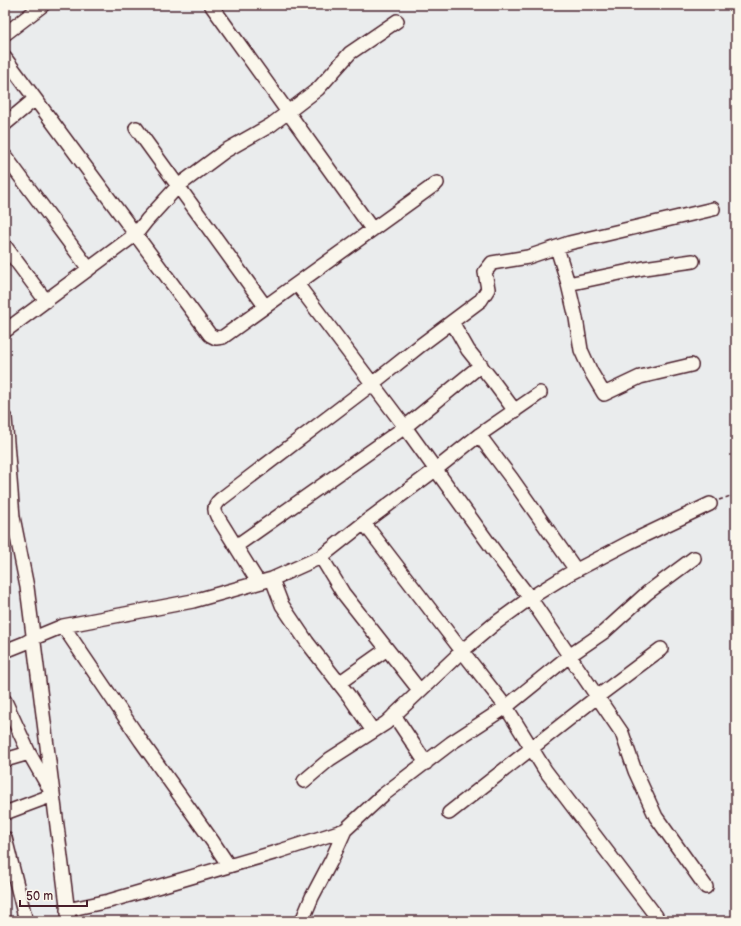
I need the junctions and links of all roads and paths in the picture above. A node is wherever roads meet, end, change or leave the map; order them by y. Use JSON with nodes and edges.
{"nodes":[{"id":1,"x":43,"y":5,"type":"edge"},
{"id":2,"x":211,"y":5,"type":"edge"},
{"id":3,"x":593,"y":5,"type":"edge"},
{"id":4,"x":589,"y":6,"type":"dead end"},
{"id":5,"x":397,"y":21,"type":"dead end"},
{"id":6,"x":5,"y":34,"type":"edge"},
{"id":7,"x":5,"y":58,"type":"edge"},
{"id":8,"x":35,"y":99,"type":"junction"},
{"id":9,"x":288,"y":112,"type":"junction"},
{"id":10,"x":5,"y":124,"type":"edge"},
{"id":11,"x":136,"y":128,"type":"dead end"},
{"id":12,"x":5,"y":156,"type":"edge"},
{"id":13,"x":437,"y":183,"type":"dead end"},
{"id":14,"x":178,"y":186,"type":"junction"},
{"id":15,"x":713,"y":209,"type":"dead end"},
{"id":16,"x":372,"y":229,"type":"junction"},
{"id":17,"x":136,"y":234,"type":"junction"},
{"id":18,"x":5,"y":246,"type":"edge"},
{"id":19,"x":557,"y":248,"type":"junction"},
{"id":20,"x":693,"y":261,"type":"dead end"},
{"id":21,"x":89,"y":269,"type":"junction"},
{"id":22,"x":297,"y":284,"type":"junction"},
{"id":23,"x":568,"y":284,"type":"junction"},
{"id":24,"x":46,"y":301,"type":"junction"},
{"id":25,"x":265,"y":306,"type":"junction"},
{"id":26,"x":452,"y":322,"type":"junction"},
{"id":27,"x":5,"y":331,"type":"edge"},
{"id":28,"x":481,"y":365,"type":"junction"},
{"id":29,"x":691,"y":365,"type":"dead end"},
{"id":30,"x":372,"y":384,"type":"junction"},
{"id":31,"x":540,"y":393,"type":"dead end"},
{"id":32,"x":515,"y":410,"type":"junction"},
{"id":33,"x":5,"y":418,"type":"edge"},
{"id":34,"x":405,"y":427,"type":"junction"},
{"id":35,"x":479,"y":436,"type":"junction"},
{"id":36,"x":435,"y":470,"type":"junction"},
{"id":37,"x":736,"y":494,"type":"edge"},
{"id":38,"x":710,"y":504,"type":"joint"},
{"id":39,"x":364,"y":523,"type":"junction"},
{"id":40,"x":236,"y":546,"type":"junction"},
{"id":41,"x":321,"y":557,"type":"junction"},
{"id":42,"x":694,"y":558,"type":"dead end"},
{"id":43,"x":576,"y":570,"type":"junction"},
{"id":44,"x":272,"y":579,"type":"junction"},
{"id":45,"x":258,"y":582,"type":"junction"},
{"id":46,"x":530,"y":598,"type":"junction"},
{"id":47,"x":63,"y":626,"type":"junction"},
{"id":48,"x":34,"y":638,"type":"junction"},
{"id":49,"x":387,"y":649,"type":"junction"},
{"id":50,"x":661,"y":649,"type":"dead end"},
{"id":51,"x":5,"y":651,"type":"edge"},
{"id":52,"x":462,"y":651,"type":"junction"},
{"id":53,"x":569,"y":656,"type":"junction"},
{"id":54,"x":339,"y":684,"type":"junction"},
{"id":55,"x":420,"y":691,"type":"junction"},
{"id":56,"x":597,"y":697,"type":"junction"},
{"id":57,"x":5,"y":702,"type":"edge"},
{"id":58,"x":506,"y":707,"type":"junction"},
{"id":59,"x":394,"y":716,"type":"junction"},
{"id":60,"x":373,"y":732,"type":"junction"},
{"id":61,"x":532,"y":749,"type":"junction"},
{"id":62,"x":29,"y":754,"type":"junction"},
{"id":63,"x":5,"y":760,"type":"edge"},
{"id":64,"x":426,"y":762,"type":"junction"},
{"id":65,"x":304,"y":781,"type":"dead end"},
{"id":66,"x":53,"y":795,"type":"junction"},
{"id":67,"x":5,"y":813,"type":"edge"},
{"id":68,"x":449,"y":813,"type":"dead end"},
{"id":69,"x":345,"y":830,"type":"junction"},
{"id":70,"x":5,"y":838,"type":"edge"},
{"id":71,"x":229,"y":866,"type":"junction"},
{"id":72,"x":706,"y":886,"type":"dead end"},
{"id":73,"x":68,"y":915,"type":"edge"},
{"id":74,"x":656,"y":916,"type":"dead end"},
{"id":75,"x":26,"y":921,"type":"edge"},
{"id":76,"x":302,"y":921,"type":"edge"}],
"edges":[{"from":1,"to":6,"type":"street"},
{"from":2,"to":9,"type":"street"},
{"from":3,"to":4,"type":"path"},
{"from":5,"to":9,"type":"street"},
{"from":7,"to":8,"type":"street"},
{"from":8,"to":10,"type":"street"},
{"from":8,"to":17,"type":"street"},
{"from":9,"to":14,"type":"street"},
{"from":9,"to":16,"type":"street"},
{"from":11,"to":14,"type":"street"},
{"from":12,"to":21,"type":"street"},
{"from":13,"to":16,"type":"street"},
{"from":14,"to":17,"type":"street"},
{"from":14,"to":25,"type":"street"},
{"from":15,"to":19,"type":"street"},
{"from":16,"to":22,"type":"street"},
{"from":17,"to":21,"type":"street"},
{"from":17,"to":25,"type":"street"},
{"from":18,"to":24,"type":"street"},
{"from":19,"to":23,"type":"street"},
{"from":19,"to":26,"type":"street"},
{"from":20,"to":23,"type":"street"},
{"from":21,"to":24,"type":"street"},
{"from":22,"to":25,"type":"street"},
{"from":22,"to":30,"type":"street"},
{"from":23,"to":29,"type":"street"},
{"from":24,"to":27,"type":"street"},
{"from":26,"to":28,"type":"street"},
{"from":26,"to":30,"type":"street"},
{"from":28,"to":32,"type":"street"},
{"from":28,"to":34,"type":"street"},
{"from":30,"to":34,"type":"street"},
{"from":30,"to":40,"type":"street"},
{"from":31,"to":32,"type":"street"},
{"from":32,"to":35,"type":"street"},
{"from":33,"to":48,"type":"street"},
{"from":34,"to":36,"type":"street"},
{"from":34,"to":40,"type":"street"},
{"from":35,"to":36,"type":"street"},
{"from":35,"to":43,"type":"street"},
{"from":36,"to":39,"type":"street"},
{"from":36,"to":46,"type":"street"},
{"from":37,"to":38,"type":"path"},
{"from":38,"to":43,"type":"street"},
{"from":39,"to":41,"type":"street"},
{"from":39,"to":52,"type":"street"},
{"from":40,"to":45,"type":"street"},
{"from":41,"to":44,"type":"street"},
{"from":41,"to":49,"type":"street"},
{"from":42,"to":53,"type":"street"},
{"from":43,"to":46,"type":"street"},
{"from":44,"to":45,"type":"street"},
{"from":44,"to":54,"type":"street"},
{"from":45,"to":47,"type":"street"},
{"from":46,"to":52,"type":"street"},
{"from":46,"to":53,"type":"street"},
{"from":47,"to":48,"type":"street"},
{"from":47,"to":71,"type":"street"},
{"from":48,"to":51,"type":"street"},
{"from":48,"to":66,"type":"street"},
{"from":49,"to":54,"type":"street"},
{"from":49,"to":55,"type":"street"},
{"from":50,"to":56,"type":"street"},
{"from":52,"to":55,"type":"street"},
{"from":52,"to":58,"type":"street"},
{"from":53,"to":56,"type":"street"},
{"from":53,"to":58,"type":"street"},
{"from":54,"to":60,"type":"street"},
{"from":55,"to":59,"type":"street"},
{"from":56,"to":61,"type":"street"},
{"from":56,"to":72,"type":"street"},
{"from":57,"to":62,"type":"street"},
{"from":58,"to":61,"type":"street"},
{"from":58,"to":64,"type":"street"},
{"from":59,"to":60,"type":"street"},
{"from":59,"to":64,"type":"street"},
{"from":60,"to":65,"type":"street"},
{"from":61,"to":68,"type":"street"},
{"from":61,"to":74,"type":"street"},
{"from":62,"to":63,"type":"street"},
{"from":62,"to":66,"type":"street"},
{"from":64,"to":69,"type":"street"},
{"from":66,"to":67,"type":"street"},
{"from":66,"to":73,"type":"street"},
{"from":69,"to":71,"type":"street"},
{"from":69,"to":76,"type":"street"},
{"from":70,"to":75,"type":"street"},
{"from":71,"to":73,"type":"street"}]}
